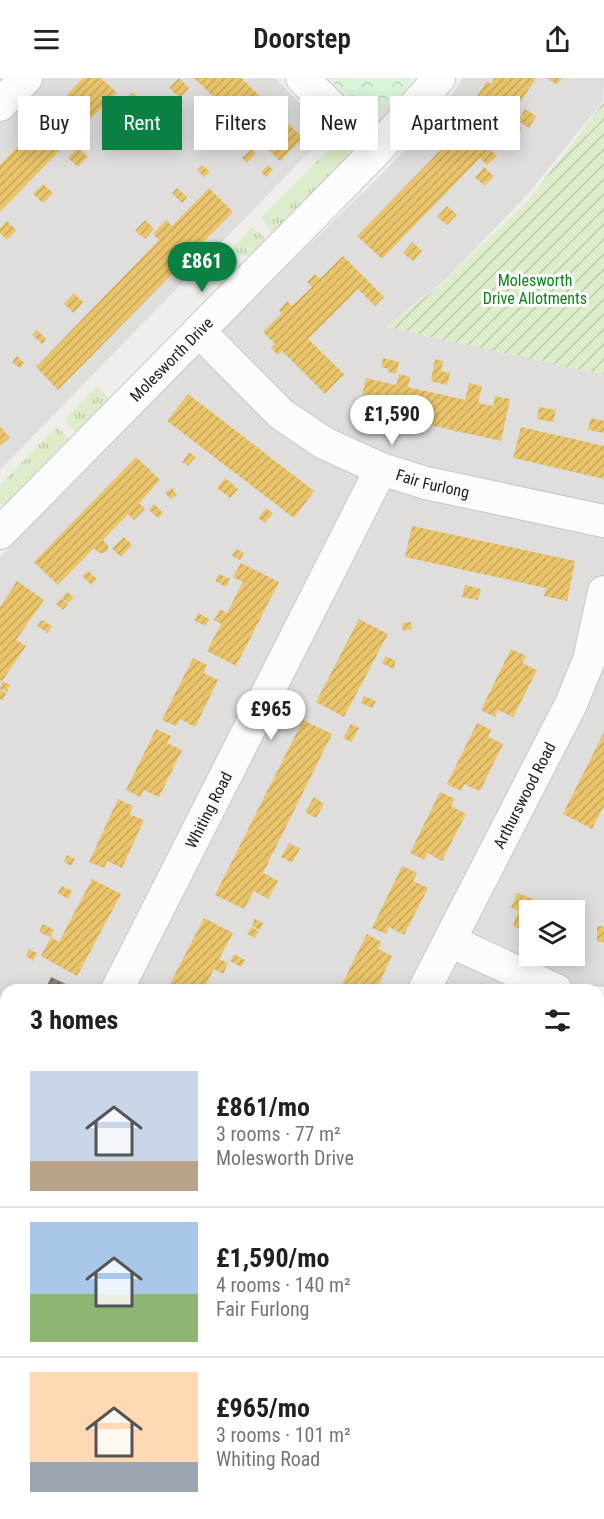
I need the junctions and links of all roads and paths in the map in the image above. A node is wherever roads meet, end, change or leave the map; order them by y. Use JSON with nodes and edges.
{"nodes":[{"id":1,"x":26,"y":78,"type":"edge"},
{"id":2,"x":302,"y":78,"type":"edge"},
{"id":3,"x":439,"y":78,"type":"edge"},
{"id":4,"x":0,"y":105,"type":"edge"},
{"id":5,"x":376,"y":151,"type":"junction"},
{"id":6,"x":199,"y":331,"type":"junction"},
{"id":7,"x":381,"y":469,"type":"junction"},
{"id":8,"x":604,"y":521,"type":"edge"},
{"id":9,"x":1,"y":529,"type":"edge"},
{"id":10,"x":604,"y":592,"type":"edge"},
{"id":11,"x":450,"y":941,"type":"junction"},
{"id":12,"x":120,"y":984,"type":"edge"},
{"id":13,"x":427,"y":984,"type":"edge"},
{"id":14,"x":543,"y":984,"type":"edge"}],
"edges":[{"from":1,"to":4,"type":"street"},
{"from":2,"to":5,"type":"street"},
{"from":3,"to":5,"type":"street","name":"Molesworth Drive"},
{"from":5,"to":6,"type":"street","name":"Molesworth Drive"},
{"from":6,"to":7,"type":"street","name":"Fair Furlong"},
{"from":6,"to":9,"type":"street","name":"Molesworth Drive"},
{"from":7,"to":8,"type":"street","name":"Fair Furlong"},
{"from":7,"to":12,"type":"street","name":"Whiting Road"},
{"from":10,"to":11,"type":"street","name":"Arthurswood Road"},
{"from":11,"to":13,"type":"street","name":"Arthurswood Road"},
{"from":11,"to":14,"type":"street"}]}
